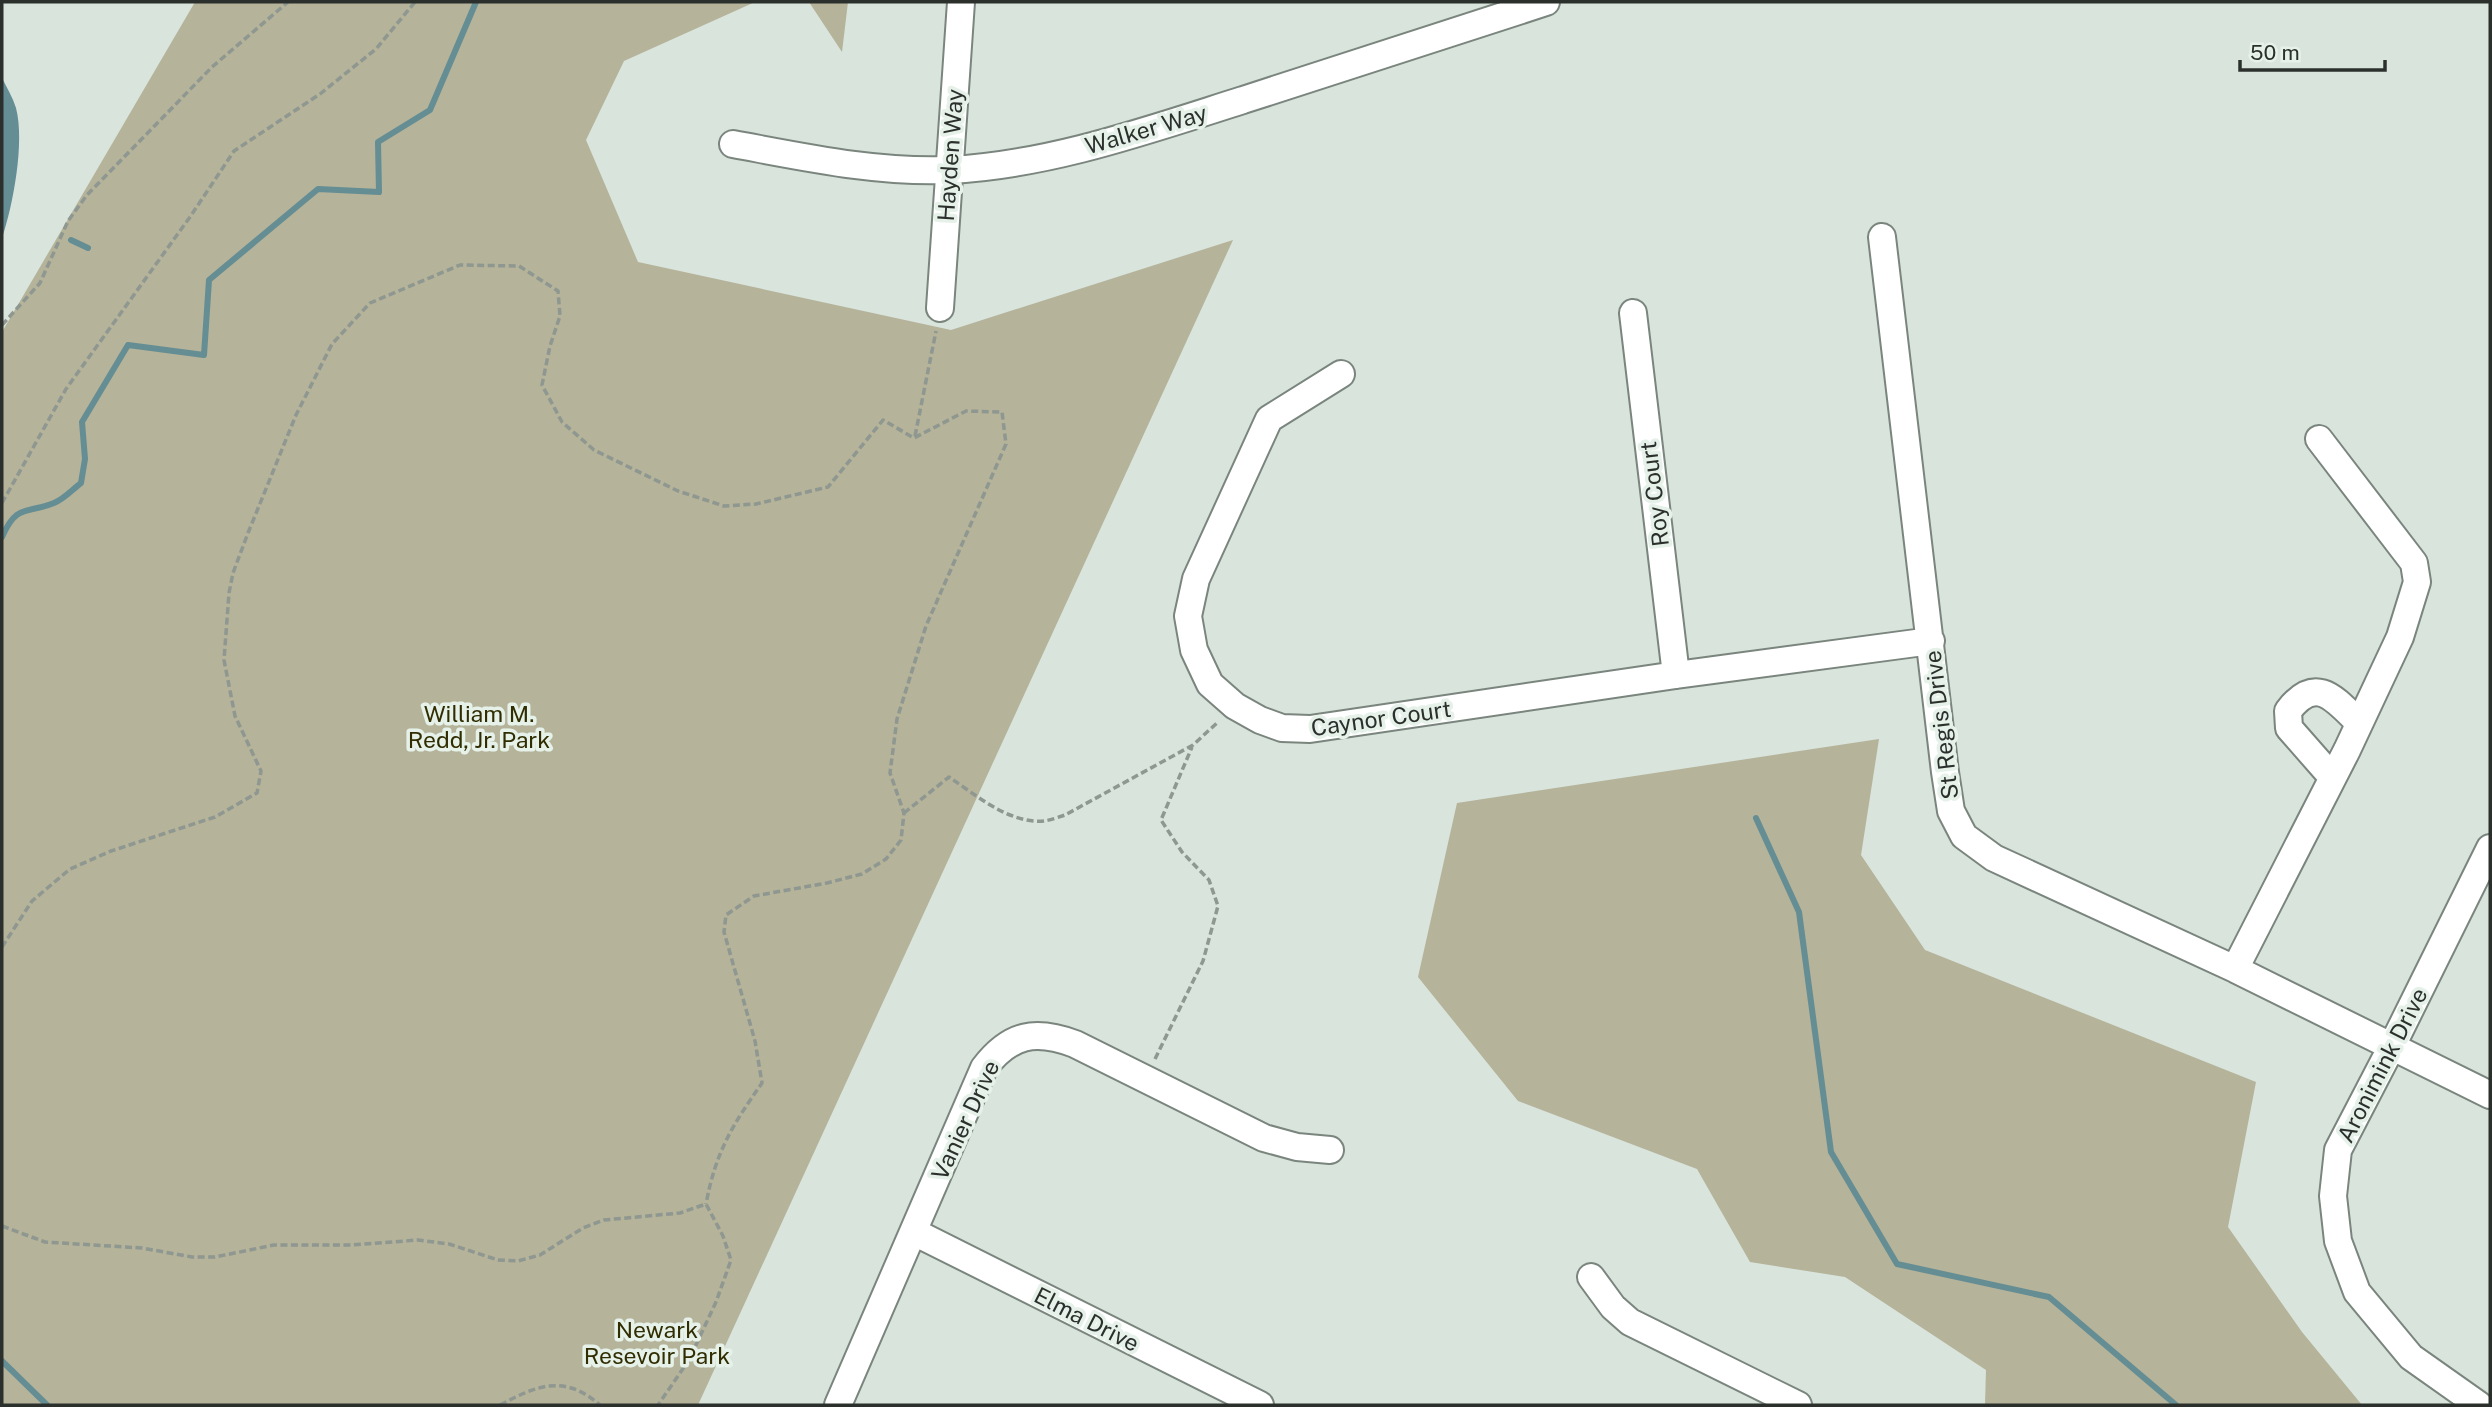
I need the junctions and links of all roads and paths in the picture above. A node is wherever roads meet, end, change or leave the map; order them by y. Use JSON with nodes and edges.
{"nodes":[{"id":1,"x":289,"y":2,"type":"edge"},
{"id":2,"x":415,"y":2,"type":"edge"},
{"id":3,"x":961,"y":2,"type":"edge"},
{"id":4,"x":1546,"y":2,"type":"edge"},
{"id":5,"x":733,"y":144,"type":"dead end"},
{"id":6,"x":948,"y":170,"type":"junction"},
{"id":7,"x":1882,"y":237,"type":"dead end"},
{"id":8,"x":940,"y":308,"type":"joint"},
{"id":9,"x":1633,"y":313,"type":"dead end"},
{"id":10,"x":2,"y":325,"type":"edge"},
{"id":11,"x":1341,"y":374,"type":"dead end"},
{"id":12,"x":914,"y":438,"type":"junction"},
{"id":13,"x":2319,"y":439,"type":"dead end"},
{"id":14,"x":2,"y":503,"type":"edge"},
{"id":15,"x":1931,"y":641,"type":"junction"},
{"id":16,"x":1676,"y":675,"type":"junction"},
{"id":17,"x":1235,"y":706,"type":"junction"},
{"id":18,"x":2359,"y":723,"type":"junction"},
{"id":19,"x":1193,"y":745,"type":"junction"},
{"id":20,"x":2332,"y":777,"type":"junction"},
{"id":21,"x":904,"y":813,"type":"junction"},
{"id":22,"x":2490,"y":848,"type":"edge"},
{"id":23,"x":2,"y":947,"type":"edge"},
{"id":24,"x":2235,"y":968,"type":"junction"},
{"id":25,"x":2392,"y":1048,"type":"junction"},
{"id":26,"x":1145,"y":1078,"type":"junction"},
{"id":27,"x":2490,"y":1095,"type":"edge"},
{"id":28,"x":1330,"y":1150,"type":"dead end"},
{"id":29,"x":706,"y":1204,"type":"junction"},
{"id":30,"x":2,"y":1226,"type":"edge"},
{"id":31,"x":914,"y":1232,"type":"junction"},
{"id":32,"x":1591,"y":1277,"type":"dead end"},
{"id":33,"x":500,"y":1405,"type":"edge"},
{"id":34,"x":600,"y":1405,"type":"edge"},
{"id":35,"x":658,"y":1405,"type":"edge"},
{"id":36,"x":838,"y":1405,"type":"edge"},
{"id":37,"x":1260,"y":1405,"type":"edge"},
{"id":38,"x":1798,"y":1405,"type":"edge"},
{"id":39,"x":2479,"y":1405,"type":"edge"}],
"edges":[{"from":1,"to":10,"type":"path"},
{"from":2,"to":14,"type":"path"},
{"from":3,"to":6,"type":"street","name":"Hayden Way"},
{"from":4,"to":6,"type":"street","name":"Walker Way"},
{"from":5,"to":6,"type":"street","name":"Walker Way"},
{"from":6,"to":8,"type":"street","name":"Hayden Way"},
{"from":7,"to":15,"type":"street","name":"St Regis Drive"},
{"from":8,"to":12,"type":"path"},
{"from":9,"to":16,"type":"street","name":"Roy Court"},
{"from":11,"to":17,"type":"street","name":"Caynor Court"},
{"from":12,"to":21,"type":"path"},
{"from":12,"to":23,"type":"path"},
{"from":13,"to":18,"type":"street"},
{"from":15,"to":16,"type":"street","name":"Caynor Court"},
{"from":15,"to":24,"type":"street","name":"St Regis Drive"},
{"from":16,"to":17,"type":"street","name":"Caynor Court"},
{"from":17,"to":19,"type":"path"},
{"from":18,"to":20,"type":"street"},
{"from":18,"to":20,"type":"street"},
{"from":19,"to":21,"type":"path"},
{"from":19,"to":26,"type":"path"},
{"from":20,"to":24,"type":"street"},
{"from":21,"to":29,"type":"path"},
{"from":22,"to":25,"type":"street","name":"Aronimink Drive"},
{"from":24,"to":25,"type":"street","name":"St Regis Drive"},
{"from":25,"to":27,"type":"street","name":"St Regis Drive"},
{"from":25,"to":39,"type":"street","name":"Aronimink Drive"},
{"from":26,"to":28,"type":"street","name":"Vanier Drive"},
{"from":26,"to":31,"type":"street","name":"Vanier Drive"},
{"from":29,"to":30,"type":"path"},
{"from":29,"to":35,"type":"path"},
{"from":31,"to":36,"type":"street","name":"Vanier Drive"},
{"from":31,"to":37,"type":"street","name":"Elma Drive"},
{"from":32,"to":38,"type":"street"},
{"from":33,"to":34,"type":"path"}]}
